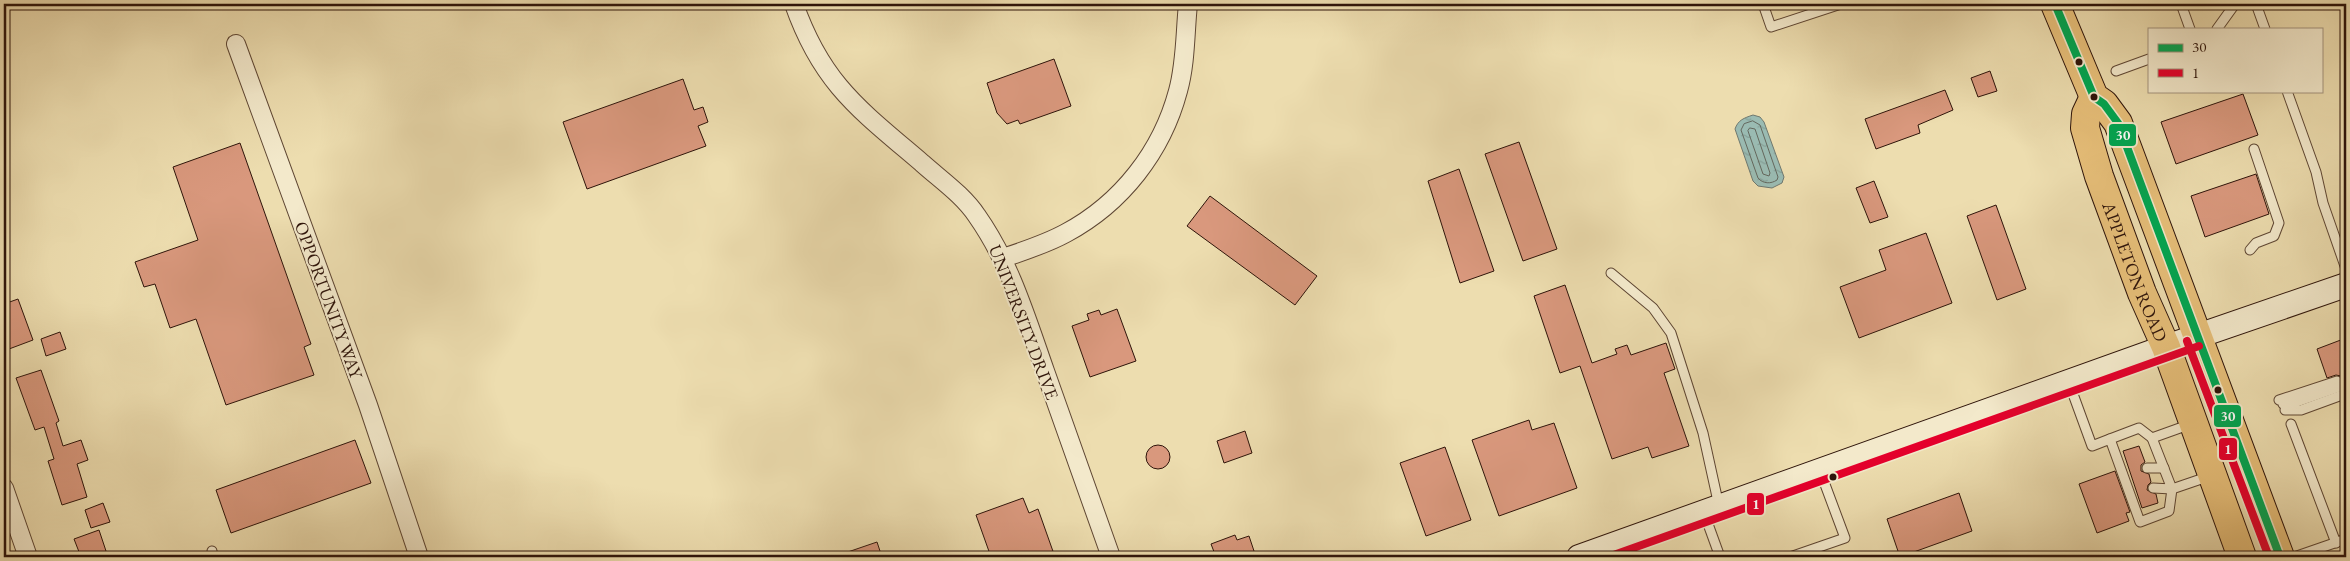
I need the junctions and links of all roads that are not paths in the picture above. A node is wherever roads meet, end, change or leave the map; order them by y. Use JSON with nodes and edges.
{"nodes":[{"id":1,"x":794,"y":4,"type":"edge"},
{"id":2,"x":1188,"y":4,"type":"edge"},
{"id":3,"x":1763,"y":4,"type":"edge"},
{"id":4,"x":1841,"y":4,"type":"edge"},
{"id":5,"x":2055,"y":4,"type":"edge"},
{"id":6,"x":2129,"y":4,"type":"edge"},
{"id":7,"x":2133,"y":4,"type":"edge"},
{"id":8,"x":2180,"y":4,"type":"edge"},
{"id":9,"x":2235,"y":4,"type":"edge"},
{"id":10,"x":2256,"y":4,"type":"edge"},
{"id":11,"x":2190,"y":28,"type":"edge"},
{"id":12,"x":2218,"y":28,"type":"edge"},
{"id":13,"x":2265,"y":28,"type":"edge"},
{"id":14,"x":236,"y":44,"type":"dead end"},
{"id":15,"x":2148,"y":59,"type":"edge"},
{"id":16,"x":2116,"y":71,"type":"dead end"},
{"id":17,"x":2288,"y":92,"type":"edge"},
{"id":18,"x":2094,"y":98,"type":"junction"},
{"id":19,"x":2254,"y":149,"type":"dead end"},
{"id":20,"x":2250,"y":250,"type":"dead end"},
{"id":21,"x":1003,"y":258,"type":"junction"},
{"id":22,"x":2346,"y":269,"type":"edge"},
{"id":23,"x":1611,"y":273,"type":"dead end"},
{"id":24,"x":2346,"y":285,"type":"edge"},
{"id":25,"x":2196,"y":337,"type":"junction"},
{"id":26,"x":2166,"y":347,"type":"junction"},
{"id":27,"x":2068,"y":382,"type":"junction"},
{"id":28,"x":2339,"y":388,"type":"joint"},
{"id":29,"x":2194,"y":424,"type":"junction"},
{"id":30,"x":2291,"y":424,"type":"dead end"},
{"id":31,"x":2152,"y":438,"type":"junction"},
{"id":32,"x":2110,"y":440,"type":"junction"},
{"id":33,"x":2147,"y":468,"type":"dead end"},
{"id":34,"x":2164,"y":468,"type":"junction"},
{"id":35,"x":1820,"y":471,"type":"junction"},
{"id":36,"x":2213,"y":475,"type":"junction"},
{"id":37,"x":4,"y":488,"type":"edge"},
{"id":38,"x":2154,"y":488,"type":"dead end"},
{"id":39,"x":2172,"y":490,"type":"junction"},
{"id":40,"x":1712,"y":510,"type":"junction"},
{"id":41,"x":2346,"y":539,"type":"edge"},
{"id":42,"x":2336,"y":542,"type":"junction"},
{"id":43,"x":28,"y":557,"type":"edge"},
{"id":44,"x":419,"y":557,"type":"edge"},
{"id":45,"x":1111,"y":557,"type":"edge"},
{"id":46,"x":1579,"y":557,"type":"edge"},
{"id":47,"x":1720,"y":557,"type":"edge"},
{"id":48,"x":1790,"y":557,"type":"edge"},
{"id":49,"x":2242,"y":557,"type":"edge"},
{"id":50,"x":2280,"y":557,"type":"edge"},
{"id":51,"x":2294,"y":557,"type":"edge"}],
"edges":[{"from":1,"to":21,"type":"street","name":"UNIVERSITY DRIVE"},
{"from":2,"to":21,"type":"street"},
{"from":3,"to":4,"type":"lane"},
{"from":5,"to":18,"type":"main road","name":"APPLETON ROAD"},
{"from":6,"to":7,"type":"lane"},
{"from":8,"to":11,"type":"lane"},
{"from":9,"to":12,"type":"lane"},
{"from":10,"to":13,"type":"lane"},
{"from":14,"to":44,"type":"street","name":"OPPORTUNITY WAY"},
{"from":15,"to":16,"type":"lane"},
{"from":17,"to":22,"type":"lane"},
{"from":18,"to":25,"type":"main road","name":"APPLETON ROAD"},
{"from":18,"to":26,"type":"main road","name":"APPLETON ROAD"},
{"from":19,"to":20,"type":"lane"},
{"from":21,"to":45,"type":"street","name":"UNIVERSITY DRIVE"},
{"from":23,"to":40,"type":"lane"},
{"from":24,"to":25,"type":"main road"},
{"from":25,"to":26,"type":"main road"},
{"from":25,"to":50,"type":"main road","name":"APPLETON ROAD"},
{"from":26,"to":27,"type":"main road"},
{"from":26,"to":29,"type":"main road","name":"APPLETON ROAD"},
{"from":27,"to":32,"type":"lane"},
{"from":27,"to":35,"type":"main road"},
{"from":28,"to":28,"type":"lane"},
{"from":29,"to":31,"type":"lane"},
{"from":29,"to":36,"type":"main road","name":"APPLETON ROAD"},
{"from":30,"to":42,"type":"lane"},
{"from":31,"to":32,"type":"lane"},
{"from":31,"to":34,"type":"lane"},
{"from":32,"to":39,"type":"lane"},
{"from":33,"to":34,"type":"lane"},
{"from":34,"to":39,"type":"lane"},
{"from":35,"to":40,"type":"main road"},
{"from":35,"to":48,"type":"lane"},
{"from":36,"to":39,"type":"lane"},
{"from":36,"to":49,"type":"main road","name":"APPLETON ROAD"},
{"from":37,"to":43,"type":"street"},
{"from":38,"to":39,"type":"lane"},
{"from":40,"to":46,"type":"main road"},
{"from":40,"to":47,"type":"lane"},
{"from":41,"to":42,"type":"lane"},
{"from":42,"to":51,"type":"lane"}]}
